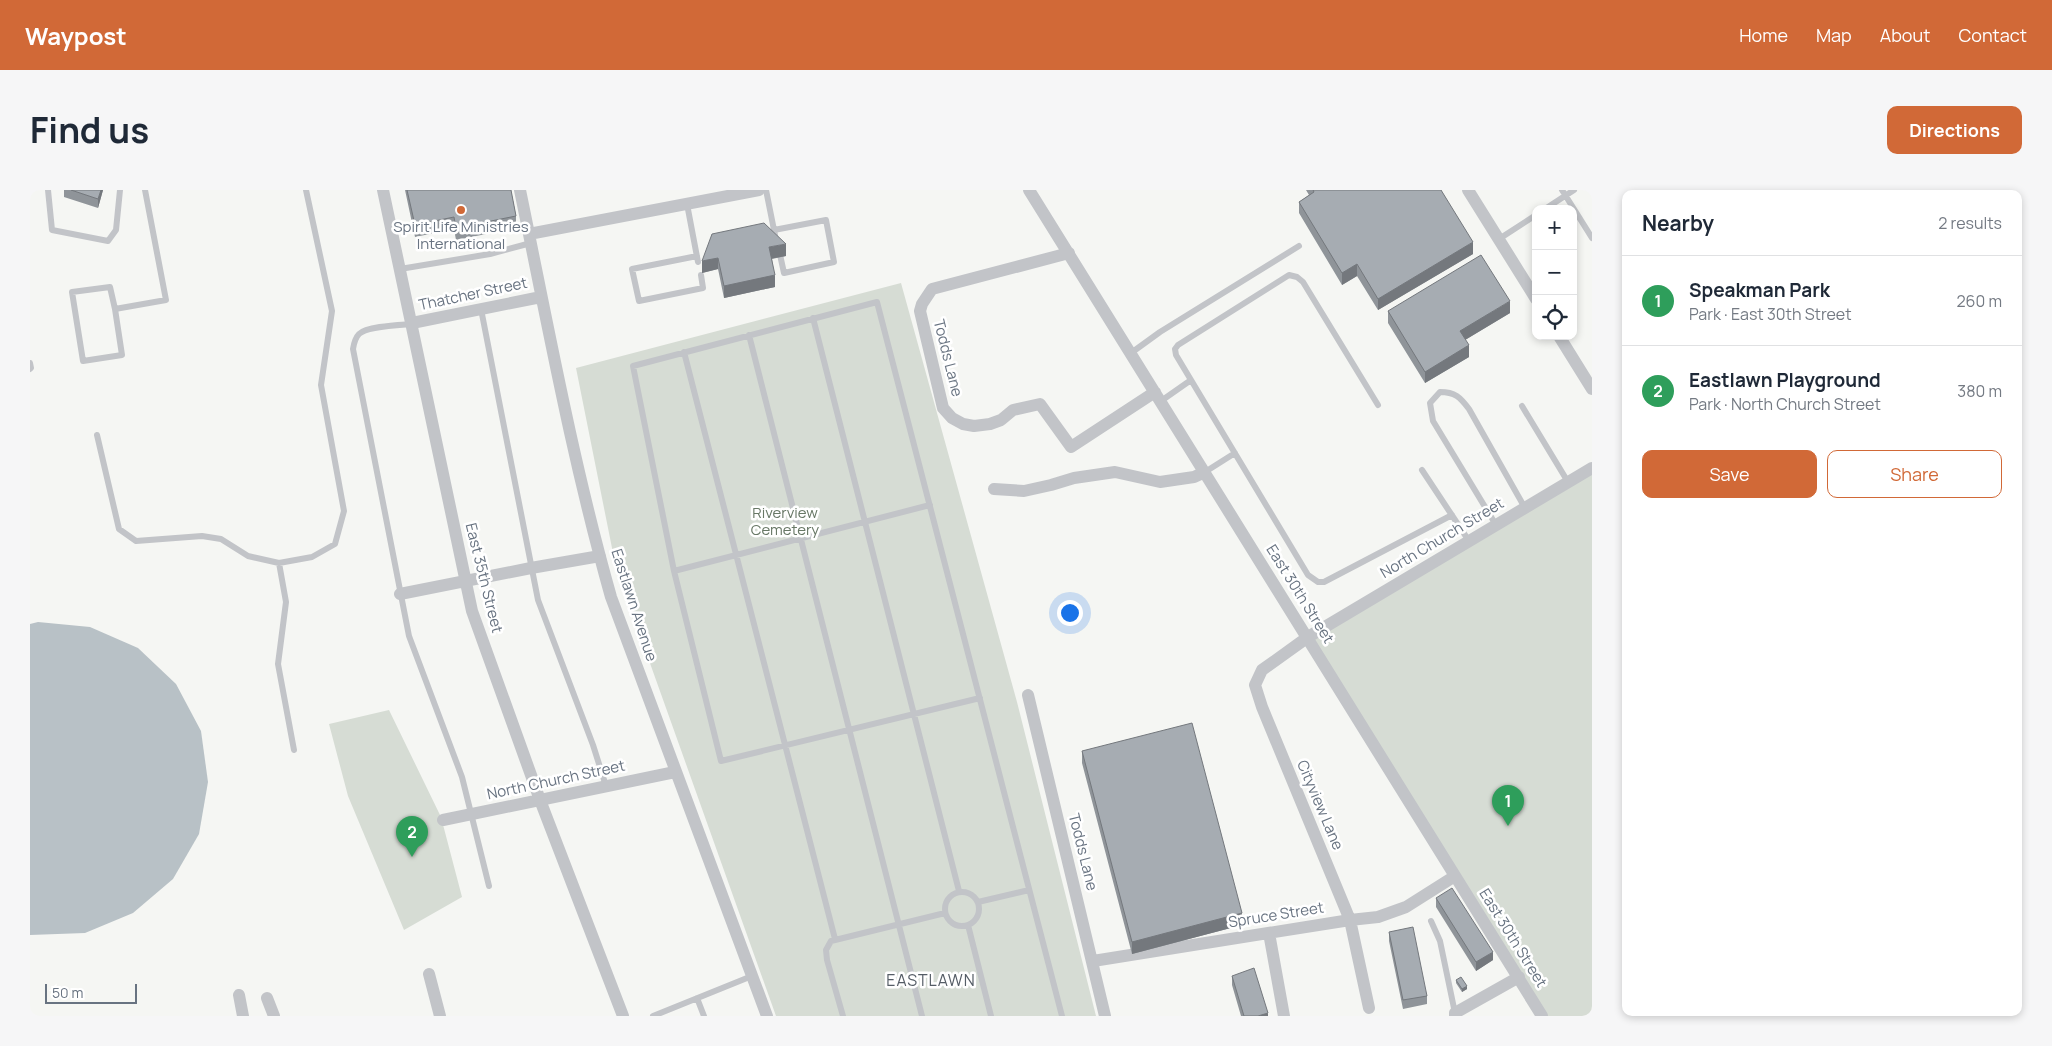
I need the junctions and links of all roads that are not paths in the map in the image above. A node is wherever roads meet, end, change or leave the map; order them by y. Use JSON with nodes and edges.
{"nodes":[{"id":1,"x":48,"y":190,"type":"edge"},
{"id":2,"x":120,"y":190,"type":"edge"},
{"id":3,"x":145,"y":190,"type":"edge"},
{"id":4,"x":306,"y":190,"type":"edge"},
{"id":5,"x":383,"y":190,"type":"edge"},
{"id":6,"x":520,"y":190,"type":"edge"},
{"id":7,"x":759,"y":190,"type":"edge"},
{"id":8,"x":766,"y":190,"type":"edge"},
{"id":9,"x":1029,"y":190,"type":"edge"},
{"id":10,"x":1468,"y":190,"type":"edge"},
{"id":11,"x":1574,"y":190,"type":"edge"},
{"id":12,"x":1564,"y":193,"type":"edge"},
{"id":13,"x":687,"y":204,"type":"junction"},
{"id":14,"x":1550,"y":205,"type":"edge"},
{"id":15,"x":1532,"y":218,"type":"edge"},
{"id":16,"x":774,"y":230,"type":"junction"},
{"id":17,"x":1592,"y":238,"type":"edge"},
{"id":18,"x":530,"y":239,"type":"junction"},
{"id":19,"x":1499,"y":239,"type":"junction"},
{"id":20,"x":1299,"y":246,"type":"dead end"},
{"id":21,"x":1069,"y":253,"type":"junction"},
{"id":22,"x":400,"y":268,"type":"junction"},
{"id":23,"x":701,"y":274,"type":"edge"},
{"id":24,"x":1534,"y":295,"type":"edge"},
{"id":25,"x":541,"y":297,"type":"junction"},
{"id":26,"x":115,"y":310,"type":"junction"},
{"id":27,"x":481,"y":310,"type":"junction"},
{"id":28,"x":813,"y":318,"type":"junction"},
{"id":29,"x":412,"y":324,"type":"junction"},
{"id":30,"x":748,"y":335,"type":"junction"},
{"id":31,"x":1561,"y":340,"type":"edge"},
{"id":32,"x":684,"y":352,"type":"junction"},
{"id":33,"x":1131,"y":353,"type":"junction"},
{"id":34,"x":30,"y":363,"type":"edge"},
{"id":35,"x":30,"y":369,"type":"edge"},
{"id":36,"x":1191,"y":380,"type":"junction"},
{"id":37,"x":1592,"y":389,"type":"edge"},
{"id":38,"x":1158,"y":396,"type":"junction"},
{"id":39,"x":1378,"y":405,"type":"dead end"},
{"id":40,"x":1522,"y":406,"type":"dead end"},
{"id":41,"x":97,"y":436,"type":"dead end"},
{"id":42,"x":1235,"y":453,"type":"junction"},
{"id":43,"x":1592,"y":468,"type":"edge"},
{"id":44,"x":1422,"y":470,"type":"dead end"},
{"id":45,"x":1205,"y":472,"type":"junction"},
{"id":46,"x":1568,"y":482,"type":"junction"},
{"id":47,"x":994,"y":489,"type":"dead end"},
{"id":48,"x":930,"y":505,"type":"junction"},
{"id":49,"x":1525,"y":508,"type":"junction"},
{"id":50,"x":1452,"y":515,"type":"junction"},
{"id":51,"x":865,"y":522,"type":"junction"},
{"id":52,"x":1496,"y":525,"type":"junction"},
{"id":53,"x":801,"y":539,"type":"junction"},
{"id":54,"x":1469,"y":541,"type":"junction"},
{"id":55,"x":600,"y":556,"type":"junction"},
{"id":56,"x":736,"y":556,"type":"junction"},
{"id":57,"x":279,"y":563,"type":"junction"},
{"id":58,"x":531,"y":568,"type":"junction"},
{"id":59,"x":674,"y":571,"type":"junction"},
{"id":60,"x":466,"y":582,"type":"junction"},
{"id":61,"x":400,"y":594,"type":"junction"},
{"id":62,"x":1308,"y":637,"type":"junction"},
{"id":63,"x":1028,"y":695,"type":"dead end"},
{"id":64,"x":980,"y":698,"type":"junction"},
{"id":65,"x":914,"y":714,"type":"junction"},
{"id":66,"x":849,"y":730,"type":"junction"},
{"id":67,"x":785,"y":746,"type":"junction"},
{"id":68,"x":294,"y":750,"type":"dead end"},
{"id":69,"x":675,"y":772,"type":"junction"},
{"id":70,"x":606,"y":786,"type":"junction"},
{"id":71,"x":540,"y":800,"type":"junction"},
{"id":72,"x":472,"y":814,"type":"junction"},
{"id":73,"x":443,"y":820,"type":"dead end"},
{"id":74,"x":1455,"y":876,"type":"junction"},
{"id":75,"x":489,"y":886,"type":"dead end"},
{"id":76,"x":1029,"y":890,"type":"junction"},
{"id":77,"x":959,"y":891,"type":"junction"},
{"id":78,"x":978,"y":902,"type":"junction"},
{"id":79,"x":945,"y":913,"type":"junction"},
{"id":80,"x":1350,"y":920,"type":"junction"},
{"id":81,"x":1431,"y":921,"type":"dead end"},
{"id":82,"x":898,"y":923,"type":"junction"},
{"id":83,"x":968,"y":925,"type":"junction"},
{"id":84,"x":1269,"y":933,"type":"junction"},
{"id":85,"x":835,"y":939,"type":"junction"},
{"id":86,"x":1092,"y":961,"type":"junction"},
{"id":87,"x":429,"y":974,"type":"dead end"},
{"id":88,"x":752,"y":976,"type":"junction"},
{"id":89,"x":1519,"y":977,"type":"junction"},
{"id":90,"x":239,"y":995,"type":"dead end"},
{"id":91,"x":267,"y":998,"type":"dead end"},
{"id":92,"x":697,"y":998,"type":"junction"},
{"id":93,"x":1369,"y":1008,"type":"dead end"},
{"id":94,"x":1455,"y":1014,"type":"edge"},
{"id":95,"x":243,"y":1016,"type":"edge"},
{"id":96,"x":274,"y":1016,"type":"edge"},
{"id":97,"x":440,"y":1016,"type":"edge"},
{"id":98,"x":623,"y":1016,"type":"edge"},
{"id":99,"x":653,"y":1016,"type":"edge"},
{"id":100,"x":704,"y":1016,"type":"edge"},
{"id":101,"x":767,"y":1016,"type":"edge"},
{"id":102,"x":843,"y":1016,"type":"edge"},
{"id":103,"x":922,"y":1016,"type":"edge"},
{"id":104,"x":991,"y":1016,"type":"edge"},
{"id":105,"x":1062,"y":1016,"type":"edge"},
{"id":106,"x":1105,"y":1016,"type":"edge"},
{"id":107,"x":1284,"y":1016,"type":"edge"},
{"id":108,"x":1542,"y":1016,"type":"edge"}],
"edges":[{"from":1,"to":2,"type":"lane"},
{"from":3,"to":26,"type":"lane"},
{"from":4,"to":57,"type":"lane"},
{"from":5,"to":22,"type":"street","name":"East 35th Street"},
{"from":6,"to":18,"type":"street","name":"Eastlawn Avenue"},
{"from":7,"to":13,"type":"street"},
{"from":8,"to":16,"type":"lane"},
{"from":9,"to":21,"type":"street","name":"East 30th Street"},
{"from":10,"to":19,"type":"street"},
{"from":11,"to":12,"type":"lane"},
{"from":12,"to":14,"type":"lane"},
{"from":12,"to":17,"type":"lane"},
{"from":13,"to":18,"type":"street"},
{"from":13,"to":23,"type":"lane"},
{"from":15,"to":19,"type":"lane"},
{"from":16,"to":16,"type":"lane"},
{"from":18,"to":22,"type":"lane"},
{"from":18,"to":25,"type":"street","name":"Eastlawn Avenue"},
{"from":19,"to":24,"type":"street"},
{"from":20,"to":33,"type":"lane"},
{"from":21,"to":33,"type":"street","name":"East 30th Street"},
{"from":21,"to":38,"type":"street","name":"Todds Lane"},
{"from":22,"to":29,"type":"street","name":"East 35th Street"},
{"from":25,"to":27,"type":"street","name":"Thatcher Street"},
{"from":25,"to":55,"type":"street","name":"Eastlawn Avenue"},
{"from":26,"to":26,"type":"lane"},
{"from":27,"to":29,"type":"street","name":"Thatcher Street"},
{"from":27,"to":58,"type":"lane"},
{"from":28,"to":30,"type":"lane"},
{"from":28,"to":48,"type":"lane"},
{"from":28,"to":51,"type":"lane"},
{"from":29,"to":60,"type":"street","name":"East 35th Street"},
{"from":29,"to":61,"type":"lane"},
{"from":30,"to":32,"type":"lane"},
{"from":30,"to":53,"type":"lane"},
{"from":31,"to":37,"type":"street"},
{"from":32,"to":56,"type":"lane"},
{"from":32,"to":59,"type":"lane"},
{"from":33,"to":38,"type":"street","name":"East 30th Street"},
{"from":34,"to":35,"type":"lane"},
{"from":36,"to":38,"type":"lane"},
{"from":36,"to":39,"type":"lane"},
{"from":36,"to":42,"type":"lane"},
{"from":38,"to":45,"type":"street","name":"East 30th Street"},
{"from":40,"to":46,"type":"lane"},
{"from":41,"to":57,"type":"lane"},
{"from":42,"to":45,"type":"lane"},
{"from":42,"to":50,"type":"lane"},
{"from":43,"to":46,"type":"street","name":"North Church Street"},
{"from":44,"to":50,"type":"lane"},
{"from":45,"to":47,"type":"street"},
{"from":45,"to":62,"type":"street","name":"East 30th Street"},
{"from":46,"to":49,"type":"street","name":"North Church Street"},
{"from":48,"to":51,"type":"lane"},
{"from":48,"to":64,"type":"lane"},
{"from":49,"to":52,"type":"street","name":"North Church Street"},
{"from":49,"to":52,"type":"lane"},
{"from":50,"to":54,"type":"lane"},
{"from":51,"to":53,"type":"lane"},
{"from":51,"to":65,"type":"lane"},
{"from":52,"to":54,"type":"street","name":"North Church Street"},
{"from":53,"to":56,"type":"lane"},
{"from":53,"to":66,"type":"lane"},
{"from":54,"to":62,"type":"street","name":"North Church Street"},
{"from":55,"to":58,"type":"street"},
{"from":55,"to":69,"type":"street","name":"Eastlawn Avenue"},
{"from":56,"to":59,"type":"lane"},
{"from":56,"to":67,"type":"lane"},
{"from":57,"to":68,"type":"lane"},
{"from":58,"to":60,"type":"street"},
{"from":58,"to":70,"type":"lane"},
{"from":59,"to":67,"type":"lane"},
{"from":60,"to":61,"type":"street"},
{"from":60,"to":71,"type":"street","name":"East 35th Street"},
{"from":61,"to":72,"type":"lane"},
{"from":62,"to":74,"type":"street","name":"East 30th Street"},
{"from":62,"to":80,"type":"street","name":"Cityview Lane"},
{"from":63,"to":86,"type":"street","name":"Todds Lane"},
{"from":64,"to":65,"type":"lane"},
{"from":64,"to":76,"type":"lane"},
{"from":65,"to":66,"type":"lane"},
{"from":65,"to":77,"type":"lane"},
{"from":66,"to":67,"type":"lane"},
{"from":66,"to":82,"type":"lane"},
{"from":67,"to":85,"type":"lane"},
{"from":69,"to":70,"type":"street","name":"North Church Street"},
{"from":69,"to":88,"type":"street","name":"Eastlawn Avenue"},
{"from":70,"to":71,"type":"street","name":"North Church Street"},
{"from":71,"to":72,"type":"street","name":"North Church Street"},
{"from":71,"to":98,"type":"street","name":"East 35th Street"},
{"from":72,"to":73,"type":"street","name":"North Church Street"},
{"from":72,"to":75,"type":"lane"},
{"from":74,"to":80,"type":"street","name":"Spruce Street"},
{"from":74,"to":89,"type":"street","name":"East 30th Street"},
{"from":76,"to":78,"type":"lane"},
{"from":76,"to":105,"type":"lane"},
{"from":77,"to":78,"type":"lane"},
{"from":77,"to":79,"type":"lane"},
{"from":78,"to":83,"type":"lane"},
{"from":79,"to":82,"type":"lane"},
{"from":79,"to":83,"type":"lane"},
{"from":80,"to":84,"type":"street","name":"Spruce Street"},
{"from":80,"to":93,"type":"street","name":"Cityview Lane"},
{"from":81,"to":94,"type":"lane"},
{"from":82,"to":85,"type":"lane"},
{"from":82,"to":103,"type":"lane"},
{"from":83,"to":104,"type":"lane"},
{"from":84,"to":86,"type":"street","name":"Spruce Street"},
{"from":84,"to":107,"type":"street"},
{"from":85,"to":102,"type":"lane"},
{"from":86,"to":106,"type":"street","name":"Todds Lane"},
{"from":87,"to":97,"type":"street"},
{"from":88,"to":92,"type":"lane"},
{"from":88,"to":101,"type":"street","name":"Eastlawn Avenue"},
{"from":89,"to":94,"type":"street"},
{"from":89,"to":108,"type":"street","name":"East 30th Street"},
{"from":90,"to":95,"type":"street"},
{"from":91,"to":96,"type":"street"},
{"from":92,"to":99,"type":"lane"},
{"from":92,"to":100,"type":"lane"}]}
